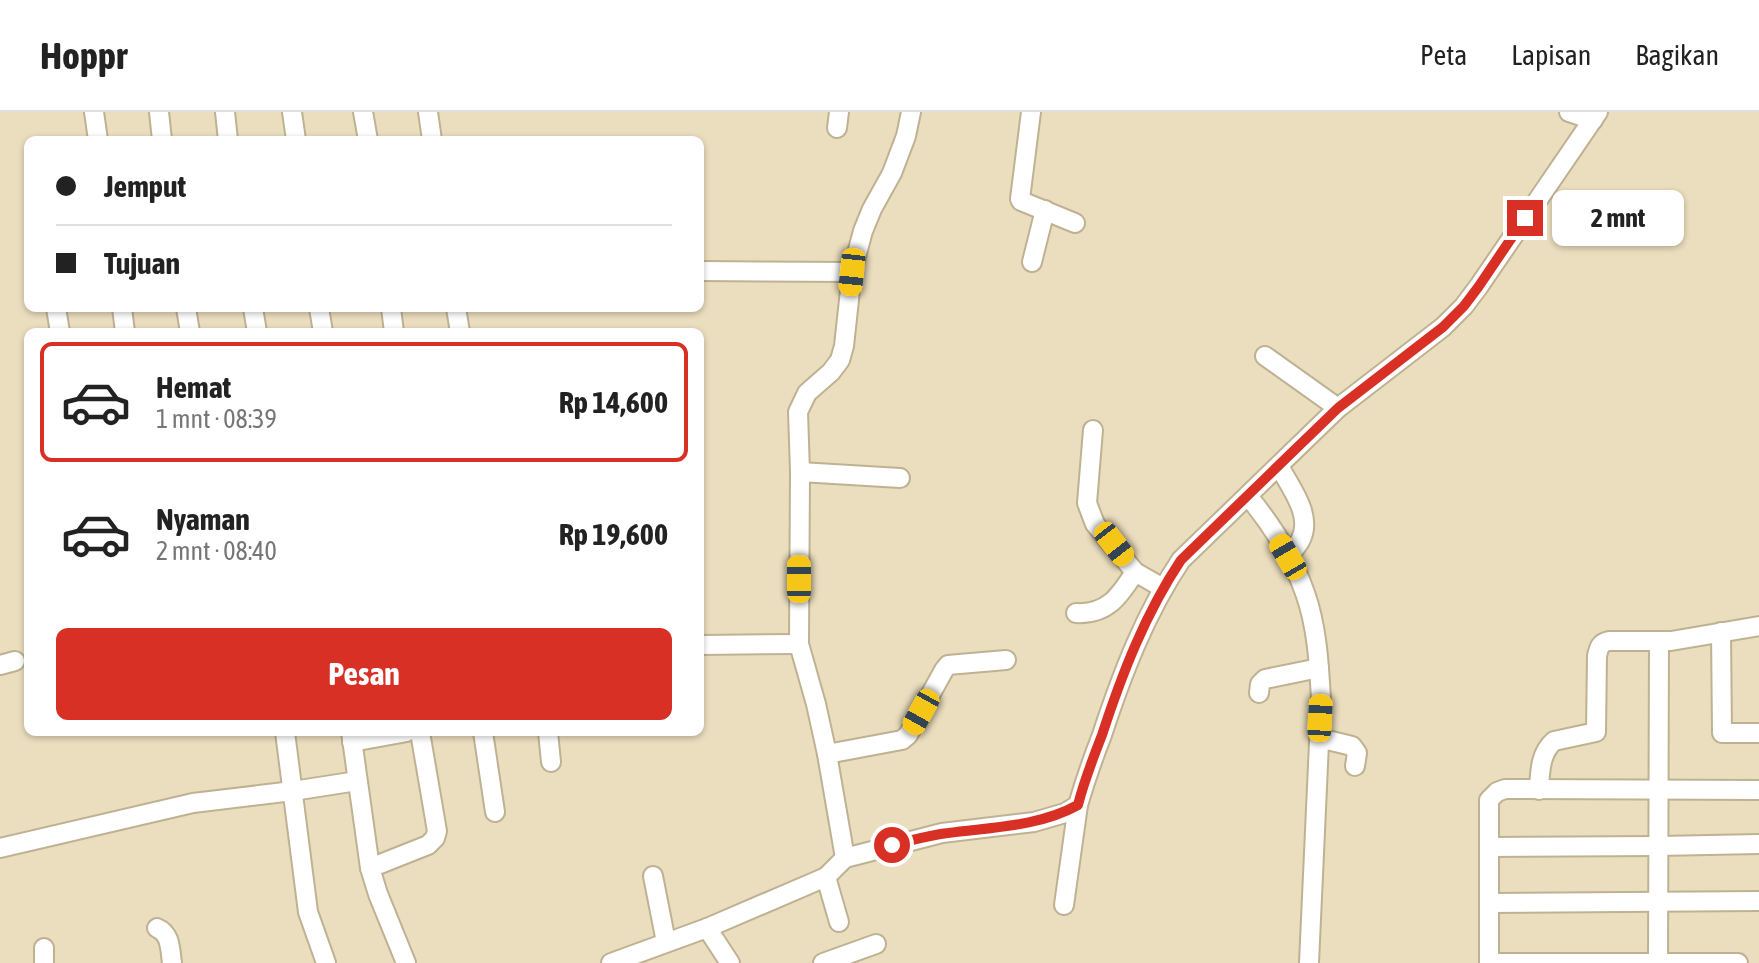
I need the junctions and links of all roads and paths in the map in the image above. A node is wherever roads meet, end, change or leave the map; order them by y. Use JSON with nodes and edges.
{"nodes":[{"id":1,"x":94,"y":112,"type":"edge"},
{"id":2,"x":159,"y":112,"type":"edge"},
{"id":3,"x":225,"y":112,"type":"edge"},
{"id":4,"x":292,"y":112,"type":"edge"},
{"id":5,"x":363,"y":112,"type":"edge"},
{"id":6,"x":428,"y":112,"type":"edge"},
{"id":7,"x":911,"y":112,"type":"edge"},
{"id":8,"x":1031,"y":112,"type":"edge"},
{"id":9,"x":1569,"y":112,"type":"edge"},
{"id":10,"x":1596,"y":116,"type":"edge"},
{"id":11,"x":97,"y":136,"type":"edge"},
{"id":12,"x":162,"y":136,"type":"edge"},
{"id":13,"x":228,"y":136,"type":"edge"},
{"id":14,"x":295,"y":136,"type":"edge"},
{"id":15,"x":367,"y":136,"type":"edge"},
{"id":16,"x":431,"y":136,"type":"edge"},
{"id":17,"x":1045,"y":210,"type":"junction"},
{"id":18,"x":1075,"y":223,"type":"dead end"},
{"id":19,"x":1032,"y":262,"type":"dead end"},
{"id":20,"x":704,"y":271,"type":"edge"},
{"id":21,"x":852,"y":272,"type":"junction"},
{"id":22,"x":1265,"y":356,"type":"dead end"},
{"id":23,"x":1338,"y":408,"type":"junction"},
{"id":24,"x":1093,"y":430,"type":"dead end"},
{"id":25,"x":1279,"y":466,"type":"junction"},
{"id":26,"x":800,"y":472,"type":"junction"},
{"id":27,"x":900,"y":478,"type":"dead end"},
{"id":28,"x":1248,"y":496,"type":"junction"},
{"id":29,"x":1288,"y":557,"type":"junction"},
{"id":30,"x":1135,"y":572,"type":"junction"},
{"id":31,"x":1163,"y":588,"type":"junction"},
{"id":32,"x":1076,"y":613,"type":"dead end"},
{"id":33,"x":1759,"y":626,"type":"edge"},
{"id":34,"x":1721,"y":632,"type":"junction"},
{"id":35,"x":1659,"y":642,"type":"junction"},
{"id":36,"x":799,"y":644,"type":"junction"},
{"id":37,"x":704,"y":645,"type":"edge"},
{"id":38,"x":1006,"y":660,"type":"dead end"},
{"id":39,"x":1319,"y":668,"type":"junction"},
{"id":40,"x":1259,"y":693,"type":"dead end"},
{"id":41,"x":1759,"y":733,"type":"edge"},
{"id":42,"x":286,"y":736,"type":"edge"},
{"id":43,"x":421,"y":736,"type":"edge"},
{"id":44,"x":484,"y":736,"type":"edge"},
{"id":45,"x":548,"y":736,"type":"edge"},
{"id":46,"x":352,"y":737,"type":"edge"},
{"id":47,"x":1319,"y":738,"type":"junction"},
{"id":48,"x":827,"y":754,"type":"junction"},
{"id":49,"x":551,"y":762,"type":"dead end"},
{"id":50,"x":1355,"y":766,"type":"dead end"},
{"id":51,"x":357,"y":781,"type":"junction"},
{"id":52,"x":1539,"y":790,"type":"junction"},
{"id":53,"x":1759,"y":790,"type":"edge"},
{"id":54,"x":293,"y":791,"type":"junction"},
{"id":55,"x":1659,"y":791,"type":"junction"},
{"id":56,"x":1078,"y":805,"type":"junction"},
{"id":57,"x":495,"y":812,"type":"dead end"},
{"id":58,"x":1759,"y":844,"type":"edge"},
{"id":59,"x":1659,"y":846,"type":"junction"},
{"id":60,"x":1490,"y":847,"type":"junction"},
{"id":61,"x":0,"y":848,"type":"edge"},
{"id":62,"x":845,"y":858,"type":"junction"},
{"id":63,"x":370,"y":868,"type":"junction"},
{"id":64,"x":653,"y":876,"type":"dead end"},
{"id":65,"x":826,"y":877,"type":"junction"},
{"id":66,"x":1660,"y":901,"type":"junction"},
{"id":67,"x":1759,"y":901,"type":"edge"},
{"id":68,"x":1490,"y":903,"type":"junction"},
{"id":69,"x":1064,"y":905,"type":"dead end"},
{"id":70,"x":839,"y":922,"type":"dead end"},
{"id":71,"x":157,"y":928,"type":"dead end"},
{"id":72,"x":707,"y":928,"type":"junction"},
{"id":73,"x":666,"y":942,"type":"junction"},
{"id":74,"x":876,"y":944,"type":"dead end"},
{"id":75,"x":1658,"y":962,"type":"edge"},
{"id":76,"x":1722,"y":962,"type":"edge"},
{"id":77,"x":172,"y":963,"type":"edge"},
{"id":78,"x":326,"y":963,"type":"edge"},
{"id":79,"x":406,"y":963,"type":"edge"},
{"id":80,"x":611,"y":963,"type":"edge"},
{"id":81,"x":730,"y":963,"type":"edge"},
{"id":82,"x":823,"y":963,"type":"edge"},
{"id":83,"x":1309,"y":963,"type":"edge"},
{"id":84,"x":1489,"y":963,"type":"edge"},
{"id":85,"x":1738,"y":963,"type":"edge"}],
"edges":[{"from":1,"to":11,"type":"street"},
{"from":2,"to":12,"type":"street"},
{"from":3,"to":13,"type":"street"},
{"from":4,"to":14,"type":"street"},
{"from":5,"to":15,"type":"street"},
{"from":6,"to":16,"type":"street"},
{"from":7,"to":21,"type":"street"},
{"from":8,"to":17,"type":"street"},
{"from":9,"to":10,"type":"street"},
{"from":10,"to":23,"type":"street"},
{"from":17,"to":18,"type":"street"},
{"from":17,"to":19,"type":"street"},
{"from":20,"to":21,"type":"street"},
{"from":21,"to":26,"type":"street"},
{"from":22,"to":23,"type":"street"},
{"from":23,"to":25,"type":"street"},
{"from":24,"to":30,"type":"street"},
{"from":25,"to":28,"type":"street"},
{"from":25,"to":29,"type":"street"},
{"from":26,"to":27,"type":"street"},
{"from":26,"to":36,"type":"street"},
{"from":28,"to":29,"type":"street"},
{"from":28,"to":31,"type":"street"},
{"from":29,"to":39,"type":"street"},
{"from":30,"to":31,"type":"street"},
{"from":30,"to":32,"type":"street"},
{"from":31,"to":56,"type":"street"},
{"from":33,"to":34,"type":"street"},
{"from":34,"to":35,"type":"street"},
{"from":34,"to":41,"type":"street"},
{"from":35,"to":52,"type":"street"},
{"from":35,"to":55,"type":"street"},
{"from":36,"to":37,"type":"street"},
{"from":36,"to":48,"type":"street"},
{"from":38,"to":48,"type":"street"},
{"from":39,"to":40,"type":"street"},
{"from":39,"to":47,"type":"street"},
{"from":42,"to":54,"type":"street"},
{"from":43,"to":63,"type":"street"},
{"from":44,"to":57,"type":"street"},
{"from":45,"to":49,"type":"street"},
{"from":46,"to":51,"type":"street"},
{"from":47,"to":50,"type":"street"},
{"from":47,"to":83,"type":"street"},
{"from":48,"to":62,"type":"street"},
{"from":51,"to":54,"type":"street"},
{"from":51,"to":63,"type":"street"},
{"from":52,"to":55,"type":"street"},
{"from":52,"to":60,"type":"street"},
{"from":53,"to":55,"type":"street"},
{"from":54,"to":61,"type":"street"},
{"from":54,"to":78,"type":"street"},
{"from":55,"to":59,"type":"street"},
{"from":56,"to":62,"type":"street"},
{"from":56,"to":69,"type":"street"},
{"from":58,"to":59,"type":"street"},
{"from":59,"to":60,"type":"street"},
{"from":59,"to":66,"type":"street"},
{"from":60,"to":68,"type":"street"},
{"from":62,"to":65,"type":"street"},
{"from":63,"to":79,"type":"street"},
{"from":64,"to":73,"type":"street"},
{"from":65,"to":70,"type":"street"},
{"from":65,"to":72,"type":"street"},
{"from":66,"to":67,"type":"street"},
{"from":66,"to":68,"type":"street"},
{"from":66,"to":75,"type":"street"},
{"from":68,"to":84,"type":"street"},
{"from":71,"to":77,"type":"street"},
{"from":72,"to":73,"type":"street"},
{"from":72,"to":81,"type":"street"},
{"from":73,"to":80,"type":"street"},
{"from":74,"to":82,"type":"street"},
{"from":75,"to":76,"type":"street"},
{"from":75,"to":84,"type":"street"},
{"from":76,"to":85,"type":"street"}]}
